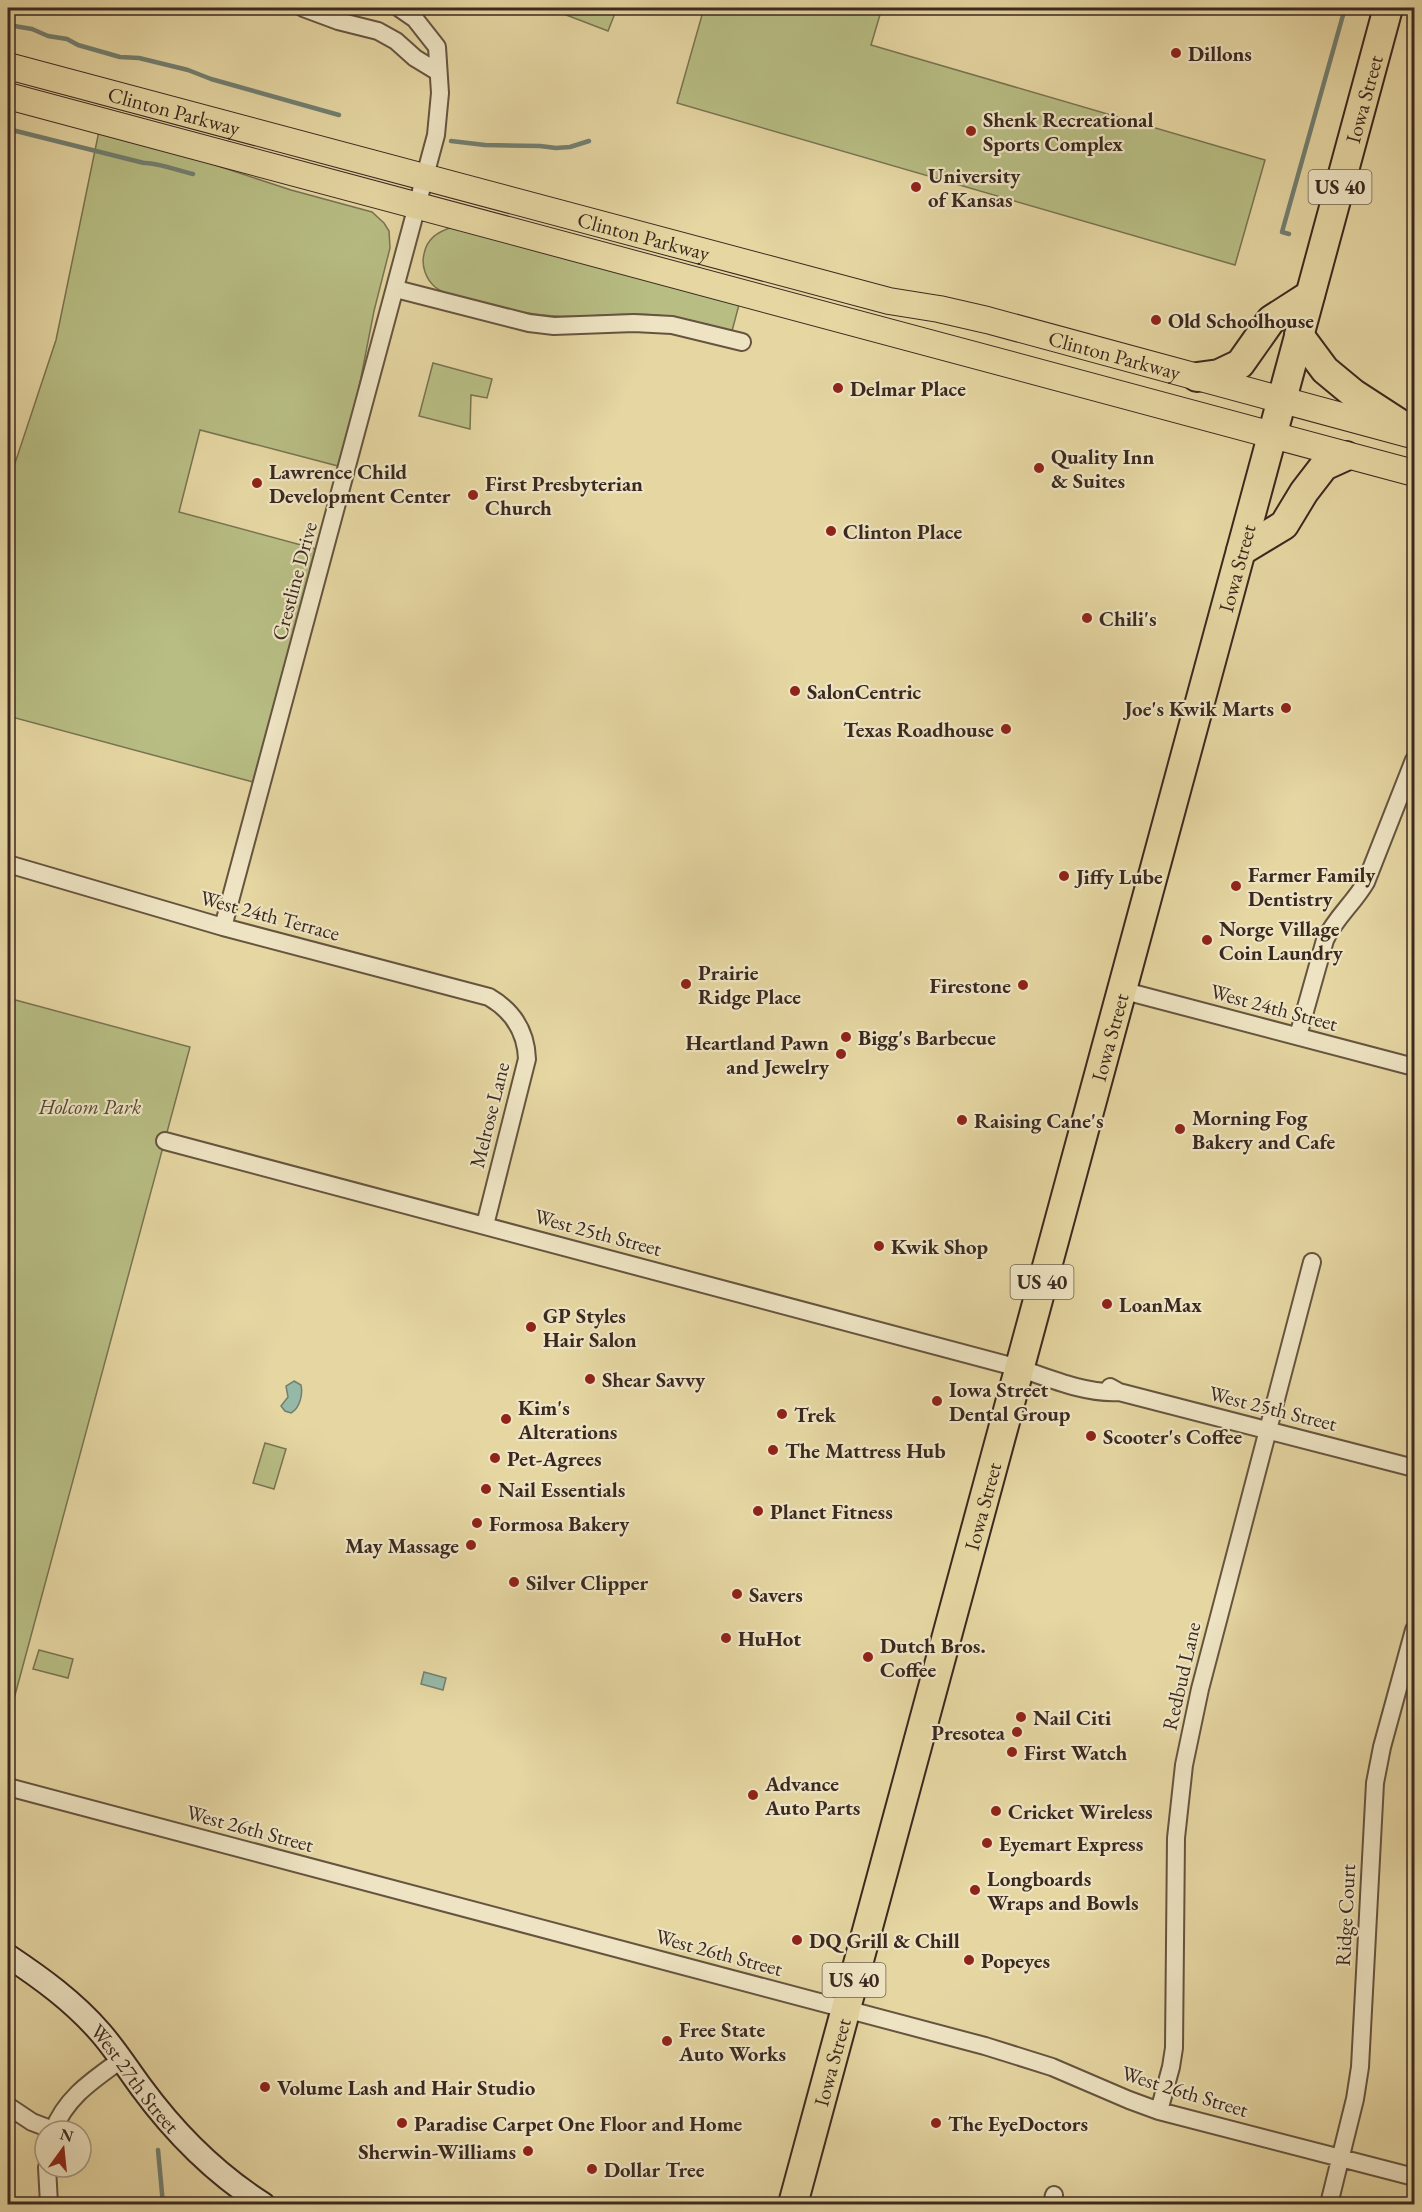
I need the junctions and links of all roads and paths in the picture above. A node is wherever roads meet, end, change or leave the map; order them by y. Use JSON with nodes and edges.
{"nodes":[{"id":1,"x":303,"y":8,"type":"edge"},
{"id":2,"x":399,"y":8,"type":"edge"},
{"id":3,"x":1388,"y":8,"type":"edge"},
{"id":4,"x":8,"y":66,"type":"edge"},
{"id":5,"x":438,"y":72,"type":"junction"},
{"id":6,"x":8,"y":96,"type":"edge"},
{"id":7,"x":426,"y":177,"type":"junction"},
{"id":8,"x":418,"y":205,"type":"junction"},
{"id":9,"x":396,"y":289,"type":"junction"},
{"id":10,"x":1310,"y":295,"type":"junction"},
{"id":11,"x":1299,"y":335,"type":"junction"},
{"id":12,"x":742,"y":342,"type":"dead end"},
{"id":13,"x":1197,"y":377,"type":"junction"},
{"id":14,"x":1282,"y":399,"type":"junction"},
{"id":15,"x":1414,"y":434,"type":"edge"},
{"id":16,"x":1272,"y":435,"type":"junction"},
{"id":17,"x":1346,"y":456,"type":"junction"},
{"id":18,"x":1414,"y":473,"type":"edge"},
{"id":19,"x":1241,"y":551,"type":"junction"},
{"id":20,"x":1414,"y":760,"type":"edge"},
{"id":21,"x":8,"y":864,"type":"edge"},
{"id":22,"x":223,"y":927,"type":"junction"},
{"id":23,"x":1121,"y":990,"type":"junction"},
{"id":24,"x":515,"y":1018,"type":"joint"},
{"id":25,"x":1298,"y":1036,"type":"junction"},
{"id":26,"x":1414,"y":1067,"type":"edge"},
{"id":27,"x":165,"y":1141,"type":"dead end"},
{"id":28,"x":484,"y":1225,"type":"junction"},
{"id":29,"x":1312,"y":1262,"type":"dead end"},
{"id":30,"x":1019,"y":1368,"type":"junction"},
{"id":31,"x":1268,"y":1430,"type":"junction"},
{"id":32,"x":1414,"y":1468,"type":"edge"},
{"id":33,"x":1414,"y":1629,"type":"edge"},
{"id":34,"x":8,"y":1787,"type":"edge"},
{"id":35,"x":8,"y":1956,"type":"edge"},
{"id":36,"x":846,"y":2009,"type":"junction"},
{"id":37,"x":122,"y":2059,"type":"junction"},
{"id":38,"x":8,"y":2106,"type":"edge"},
{"id":39,"x":1159,"y":2110,"type":"junction"},
{"id":40,"x":58,"y":2119,"type":"edge"},
{"id":41,"x":33,"y":2122,"type":"edge"},
{"id":42,"x":1340,"y":2158,"type":"junction"},
{"id":43,"x":1414,"y":2177,"type":"edge"},
{"id":44,"x":48,"y":2179,"type":"edge"},
{"id":45,"x":49,"y":2205,"type":"edge"},
{"id":46,"x":263,"y":2205,"type":"edge"},
{"id":47,"x":793,"y":2205,"type":"edge"},
{"id":48,"x":1329,"y":2205,"type":"edge"}],
"edges":[{"from":1,"to":5,"type":"street"},
{"from":2,"to":5,"type":"street","name":"Crestline Drive"},
{"from":3,"to":10,"type":"highway","name":"Iowa Street","number":"US 40"},
{"from":4,"to":7,"type":"main road","name":"Clinton Parkway"},
{"from":5,"to":7,"type":"street","name":"Crestline Drive"},
{"from":6,"to":8,"type":"main road","name":"Clinton Parkway"},
{"from":7,"to":8,"type":"street","name":"Crestline Drive"},
{"from":7,"to":13,"type":"main road","name":"Clinton Parkway"},
{"from":8,"to":9,"type":"street","name":"Crestline Drive"},
{"from":8,"to":16,"type":"main road","name":"Clinton Parkway"},
{"from":9,"to":12,"type":"street"},
{"from":9,"to":22,"type":"street","name":"Crestline Drive"},
{"from":10,"to":11,"type":"highway","name":"Iowa Street","number":"US 40"},
{"from":10,"to":13,"type":"highway"},
{"from":11,"to":14,"type":"highway","name":"Iowa Street","number":"US 40"},
{"from":11,"to":15,"type":"highway"},
{"from":13,"to":14,"type":"main road","name":"Clinton Parkway"},
{"from":14,"to":15,"type":"main road","name":"Clinton Parkway"},
{"from":14,"to":16,"type":"highway","name":"Iowa Street","number":"US 40"},
{"from":16,"to":17,"type":"main road","name":"Clinton Parkway"},
{"from":16,"to":19,"type":"highway","name":"Iowa Street","number":"US 40"},
{"from":17,"to":18,"type":"main road","name":"Clinton Parkway"},
{"from":17,"to":19,"type":"highway"},
{"from":19,"to":23,"type":"highway","name":"Iowa Street","number":"US 40"},
{"from":20,"to":25,"type":"street"},
{"from":21,"to":22,"type":"street","name":"West 24th Terrace"},
{"from":22,"to":24,"type":"street","name":"West 24th Terrace"},
{"from":23,"to":25,"type":"street","name":"West 24th Street"},
{"from":23,"to":30,"type":"highway","name":"Iowa Street","number":"US 40"},
{"from":24,"to":28,"type":"street","name":"Melrose Lane"},
{"from":25,"to":26,"type":"street","name":"West 24th Street"},
{"from":27,"to":28,"type":"street","name":"West 25th Street"},
{"from":28,"to":30,"type":"street","name":"West 25th Street"},
{"from":29,"to":31,"type":"street","name":"Redbud Lane"},
{"from":30,"to":31,"type":"street","name":"West 25th Street"},
{"from":30,"to":36,"type":"highway","name":"Iowa Street","number":"US 40"},
{"from":31,"to":32,"type":"street","name":"West 25th Street"},
{"from":31,"to":39,"type":"street","name":"Redbud Lane"},
{"from":33,"to":42,"type":"street","name":"Ridge Court"},
{"from":34,"to":36,"type":"street","name":"West 26th Street"},
{"from":35,"to":37,"type":"street","name":"West 27th Street"},
{"from":36,"to":39,"type":"street","name":"West 26th Street"},
{"from":36,"to":47,"type":"highway","name":"Iowa Street","number":"US 40"},
{"from":37,"to":40,"type":"street"},
{"from":37,"to":46,"type":"street","name":"West 27th Street"},
{"from":38,"to":41,"type":"street"},
{"from":39,"to":42,"type":"street","name":"West 26th Street"},
{"from":42,"to":43,"type":"street","name":"West 26th Street"},
{"from":42,"to":48,"type":"street","name":"Ridge Court"},
{"from":44,"to":45,"type":"street"}]}
